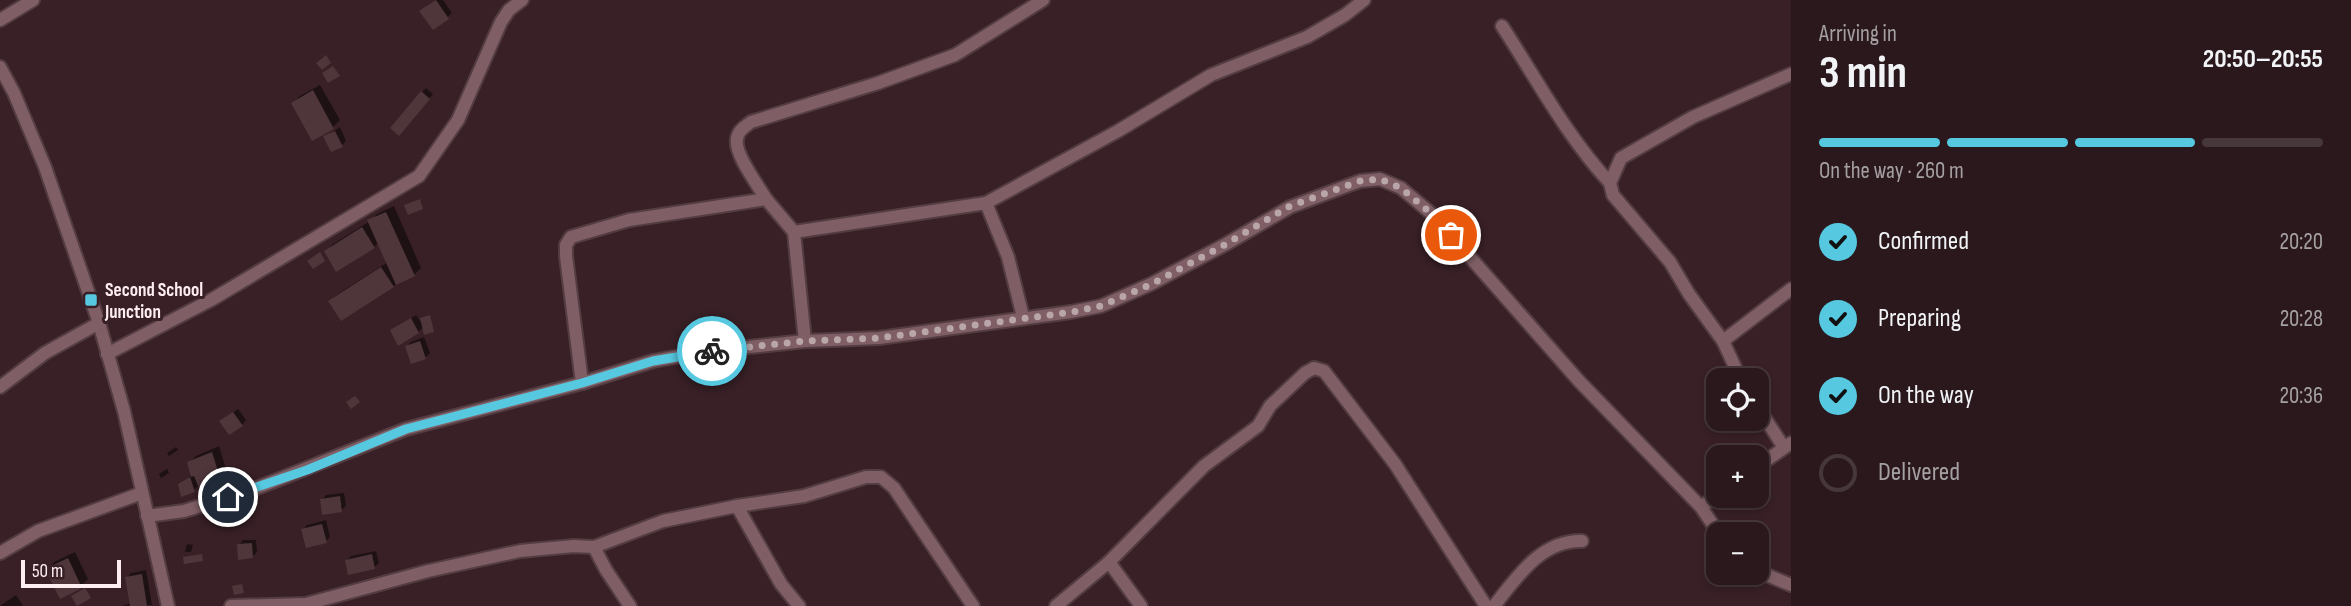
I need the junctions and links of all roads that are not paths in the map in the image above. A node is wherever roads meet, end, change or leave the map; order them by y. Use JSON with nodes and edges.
{"nodes":[{"id":1,"x":33,"y":0,"type":"edge"},
{"id":2,"x":522,"y":0,"type":"edge"},
{"id":3,"x":1043,"y":0,"type":"edge"},
{"id":4,"x":1364,"y":0,"type":"edge"},
{"id":5,"x":0,"y":20,"type":"edge"},
{"id":6,"x":1502,"y":26,"type":"dead end"},
{"id":7,"x":0,"y":67,"type":"edge"},
{"id":8,"x":1791,"y":74,"type":"edge"},
{"id":9,"x":1610,"y":183,"type":"junction"},
{"id":10,"x":766,"y":199,"type":"junction"},
{"id":11,"x":986,"y":203,"type":"junction"},
{"id":12,"x":794,"y":232,"type":"junction"},
{"id":13,"x":1791,"y":289,"type":"edge"},
{"id":14,"x":1023,"y":317,"type":"junction"},
{"id":15,"x":99,"y":323,"type":"junction"},
{"id":16,"x":805,"y":341,"type":"junction"},
{"id":17,"x":1723,"y":341,"type":"junction"},
{"id":18,"x":107,"y":354,"type":"junction"},
{"id":19,"x":1735,"y":368,"type":"edge"},
{"id":20,"x":582,"y":383,"type":"junction"},
{"id":21,"x":0,"y":387,"type":"edge"},
{"id":22,"x":1769,"y":421,"type":"edge"},
{"id":23,"x":1787,"y":444,"type":"edge"},
{"id":24,"x":1769,"y":458,"type":"edge"},
{"id":25,"x":142,"y":493,"type":"junction"},
{"id":26,"x":1706,"y":503,"type":"edge"},
{"id":27,"x":737,"y":506,"type":"junction"},
{"id":28,"x":1701,"y":507,"type":"junction"},
{"id":29,"x":147,"y":516,"type":"junction"},
{"id":30,"x":1709,"y":522,"type":"edge"},
{"id":31,"x":1582,"y":541,"type":"dead end"},
{"id":32,"x":594,"y":547,"type":"junction"},
{"id":33,"x":0,"y":553,"type":"edge"},
{"id":34,"x":1109,"y":562,"type":"junction"},
{"id":35,"x":1769,"y":576,"type":"edge"},
{"id":36,"x":1791,"y":585,"type":"edge"},
{"id":37,"x":306,"y":605,"type":"edge"},
{"id":38,"x":168,"y":606,"type":"edge"},
{"id":39,"x":231,"y":606,"type":"edge"},
{"id":40,"x":630,"y":606,"type":"edge"},
{"id":41,"x":799,"y":606,"type":"edge"},
{"id":42,"x":973,"y":606,"type":"edge"},
{"id":43,"x":1056,"y":606,"type":"edge"},
{"id":44,"x":1141,"y":606,"type":"edge"},
{"id":45,"x":1486,"y":606,"type":"edge"},
{"id":46,"x":1494,"y":606,"type":"edge"}],
"edges":[{"from":1,"to":5,"type":"street"},
{"from":2,"to":18,"type":"street"},
{"from":3,"to":10,"type":"street"},
{"from":4,"to":11,"type":"street"},
{"from":6,"to":9,"type":"street"},
{"from":7,"to":15,"type":"street"},
{"from":8,"to":9,"type":"street"},
{"from":9,"to":17,"type":"street"},
{"from":10,"to":12,"type":"street"},
{"from":10,"to":20,"type":"street"},
{"from":11,"to":12,"type":"street"},
{"from":11,"to":14,"type":"street"},
{"from":12,"to":16,"type":"street"},
{"from":13,"to":17,"type":"street"},
{"from":14,"to":16,"type":"street"},
{"from":14,"to":28,"type":"street"},
{"from":15,"to":18,"type":"street"},
{"from":15,"to":21,"type":"street"},
{"from":16,"to":20,"type":"street"},
{"from":17,"to":19,"type":"street"},
{"from":18,"to":25,"type":"street"},
{"from":20,"to":29,"type":"street"},
{"from":22,"to":23,"type":"street"},
{"from":23,"to":24,"type":"street"},
{"from":25,"to":29,"type":"street"},
{"from":25,"to":33,"type":"street"},
{"from":26,"to":28,"type":"street"},
{"from":27,"to":32,"type":"street"},
{"from":27,"to":41,"type":"street"},
{"from":27,"to":42,"type":"street"},
{"from":28,"to":30,"type":"street"},
{"from":29,"to":38,"type":"street"},
{"from":31,"to":46,"type":"street"},
{"from":32,"to":37,"type":"street"},
{"from":32,"to":40,"type":"street"},
{"from":34,"to":43,"type":"street"},
{"from":34,"to":44,"type":"street"},
{"from":34,"to":45,"type":"street"},
{"from":35,"to":36,"type":"street"},
{"from":37,"to":39,"type":"street"}]}
